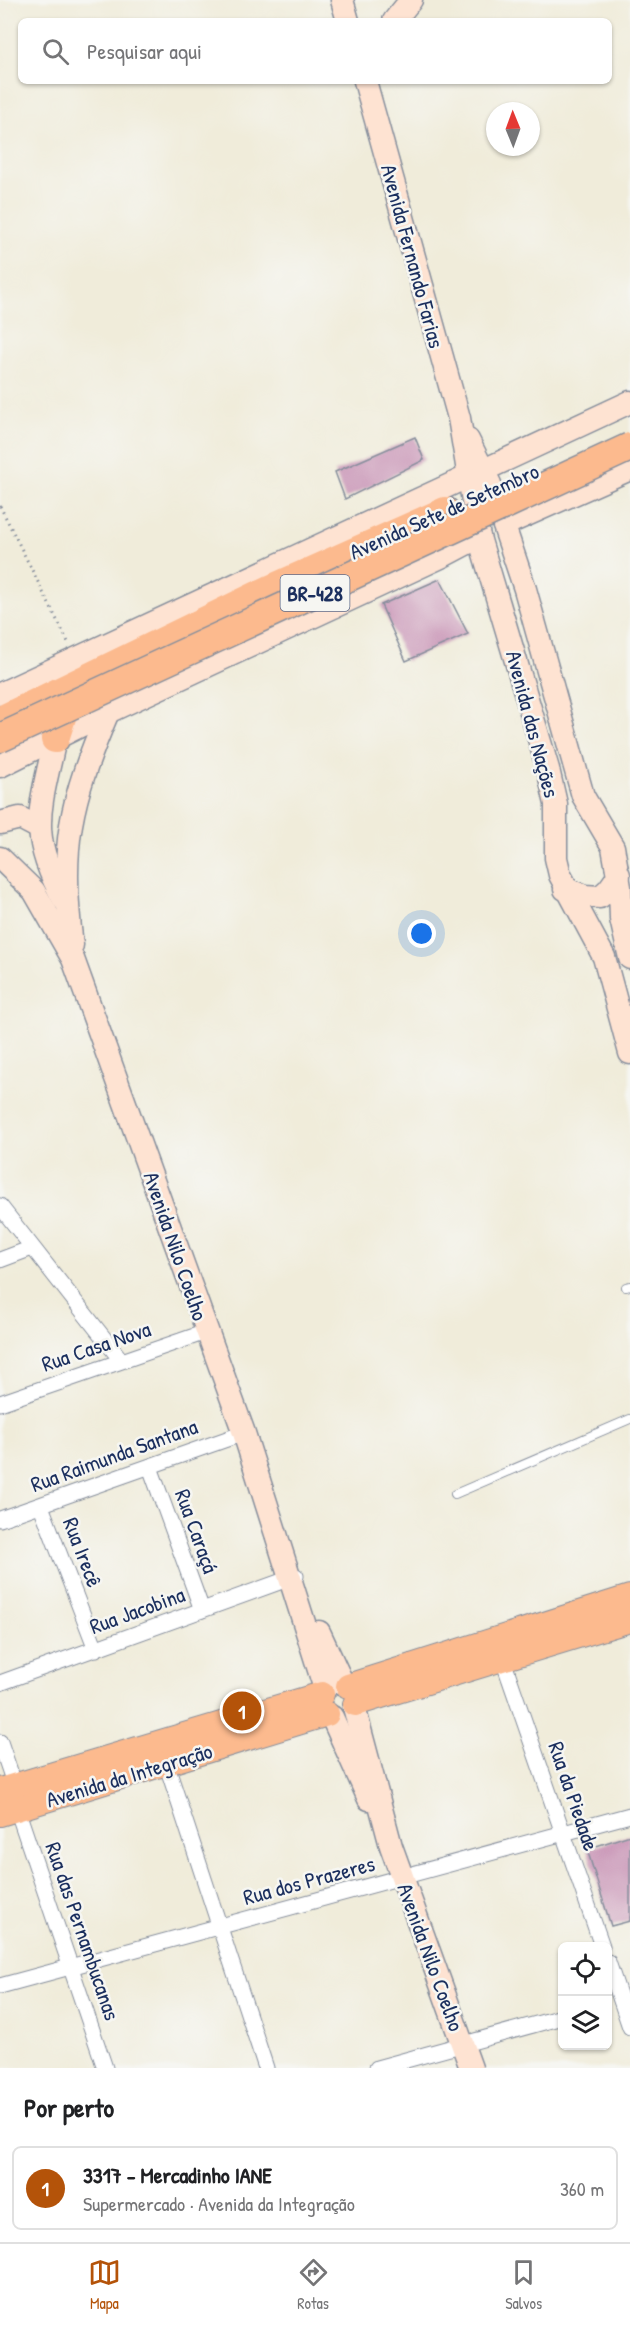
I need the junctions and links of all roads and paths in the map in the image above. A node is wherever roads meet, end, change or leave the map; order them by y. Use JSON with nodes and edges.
{"nodes":[{"id":1,"x":342,"y":0,"type":"edge"},
{"id":2,"x":411,"y":0,"type":"edge"},
{"id":3,"x":347,"y":18,"type":"edge"},
{"id":4,"x":396,"y":18,"type":"edge"},
{"id":5,"x":366,"y":84,"type":"edge"},
{"id":6,"x":630,"y":402,"type":"edge"},
{"id":7,"x":630,"y":428,"type":"edge"},
{"id":8,"x":630,"y":447,"type":"edge"},
{"id":9,"x":630,"y":469,"type":"edge"},
{"id":10,"x":475,"y":473,"type":"junction"},
{"id":11,"x":0,"y":506,"type":"edge"},
{"id":12,"x":507,"y":536,"type":"junction"},
{"id":13,"x":479,"y":537,"type":"junction"},
{"id":14,"x":443,"y":556,"type":"junction"},
{"id":15,"x":487,"y":565,"type":"junction"},
{"id":16,"x":77,"y":659,"type":"junction"},
{"id":17,"x":0,"y":694,"type":"edge"},
{"id":18,"x":65,"y":708,"type":"junction"},
{"id":19,"x":108,"y":712,"type":"junction"},
{"id":20,"x":0,"y":720,"type":"edge"},
{"id":21,"x":0,"y":738,"type":"edge"},
{"id":22,"x":55,"y":739,"type":"junction"},
{"id":23,"x":0,"y":766,"type":"edge"},
{"id":24,"x":0,"y":823,"type":"edge"},
{"id":25,"x":39,"y":828,"type":"junction"},
{"id":26,"x":0,"y":858,"type":"edge"},
{"id":27,"x":619,"y":875,"type":"junction"},
{"id":28,"x":565,"y":889,"type":"junction"},
{"id":29,"x":66,"y":904,"type":"junction"},
{"id":30,"x":629,"y":951,"type":"edge"},
{"id":31,"x":73,"y":959,"type":"junction"},
{"id":32,"x":630,"y":1053,"type":"edge"},
{"id":33,"x":0,"y":1206,"type":"edge"},
{"id":34,"x":32,"y":1248,"type":"junction"},
{"id":35,"x":0,"y":1260,"type":"edge"},
{"id":36,"x":206,"y":1332,"type":"junction"},
{"id":37,"x":121,"y":1360,"type":"junction"},
{"id":38,"x":0,"y":1403,"type":"edge"},
{"id":39,"x":630,"y":1419,"type":"edge"},
{"id":40,"x":244,"y":1433,"type":"junction"},
{"id":41,"x":150,"y":1467,"type":"junction"},
{"id":42,"x":455,"y":1494,"type":"dead end"},
{"id":43,"x":41,"y":1506,"type":"junction"},
{"id":44,"x":0,"y":1519,"type":"edge"},
{"id":45,"x":293,"y":1577,"type":"junction"},
{"id":46,"x":630,"y":1597,"type":"edge"},
{"id":47,"x":202,"y":1610,"type":"junction"},
{"id":48,"x":630,"y":1620,"type":"edge"},
{"id":49,"x":96,"y":1649,"type":"junction"},
{"id":50,"x":503,"y":1660,"type":"junction"},
{"id":51,"x":0,"y":1683,"type":"edge"},
{"id":52,"x":338,"y":1699,"type":"junction"},
{"id":53,"x":0,"y":1742,"type":"edge"},
{"id":54,"x":166,"y":1763,"type":"junction"},
{"id":55,"x":8,"y":1800,"type":"edge"},
{"id":56,"x":630,"y":1815,"type":"edge"},
{"id":57,"x":563,"y":1834,"type":"junction"},
{"id":58,"x":403,"y":1878,"type":"junction"},
{"id":59,"x":220,"y":1927,"type":"junction"},
{"id":60,"x":600,"y":1942,"type":"edge"},
{"id":61,"x":73,"y":1967,"type":"junction"},
{"id":62,"x":612,"y":1976,"type":"edge"},
{"id":63,"x":0,"y":1986,"type":"edge"},
{"id":64,"x":620,"y":2003,"type":"edge"},
{"id":65,"x":558,"y":2018,"type":"edge"},
{"id":66,"x":630,"y":2027,"type":"edge"},
{"id":67,"x":462,"y":2043,"type":"junction"},
{"id":68,"x":105,"y":2068,"type":"edge"},
{"id":69,"x":266,"y":2068,"type":"edge"},
{"id":70,"x":377,"y":2068,"type":"edge"},
{"id":71,"x":471,"y":2068,"type":"edge"}],
"edges":[{"from":1,"to":3,"type":"main road"},
{"from":2,"to":4,"type":"main road"},
{"from":5,"to":10,"type":"main road","name":"Avenida Fernando Farias"},
{"from":6,"to":10,"type":"main road","name":"Avenida Sete de Setembro"},
{"from":7,"to":20,"type":"highway","name":"Avenida Sete de Setembro","number":"BR-428"},
{"from":8,"to":18,"type":"highway","name":"Avenida Sete de Setembro","number":"BR-428","bridge":true},
{"from":9,"to":12,"type":"main road","name":"Avenida Sete de Setembro"},
{"from":10,"to":12,"type":"main road","name":"Avenida das Nações"},
{"from":10,"to":13,"type":"main road","name":"Avenida das Nações"},
{"from":10,"to":16,"type":"main road","name":"Avenida Sete de Setembro"},
{"from":11,"to":16,"type":"path"},
{"from":12,"to":27,"type":"main road","name":"Avenida das Nações"},
{"from":13,"to":14,"type":"main road","name":"Avenida Sete de Setembro"},
{"from":13,"to":15,"type":"main road","name":"Avenida das Nações"},
{"from":14,"to":15,"type":"main road"},
{"from":14,"to":19,"type":"main road","name":"Avenida Sete de Setembro"},
{"from":15,"to":28,"type":"main road","name":"Avenida das Nações"},
{"from":16,"to":17,"type":"main road","name":"Avenida Sete de Setembro"},
{"from":18,"to":21,"type":"highway","name":"Avenida Sete de Setembro","number":"BR-428","bridge":true},
{"from":18,"to":22,"type":"highway"},
{"from":19,"to":22,"type":"main road","name":"Avenida Sete de Setembro"},
{"from":19,"to":29,"type":"main road"},
{"from":22,"to":23,"type":"main road","name":"Avenida Sete de Setembro"},
{"from":22,"to":25,"type":"main road"},
{"from":24,"to":25,"type":"main road"},
{"from":25,"to":29,"type":"main road"},
{"from":26,"to":31,"type":"main road"},
{"from":27,"to":28,"type":"main road"},
{"from":27,"to":30,"type":"main road","name":"Avenida das Nações"},
{"from":28,"to":32,"type":"main road","name":"Avenida das Nações"},
{"from":29,"to":31,"type":"main road"},
{"from":31,"to":36,"type":"main road","name":"Avenida Nilo Coelho"},
{"from":33,"to":34,"type":"street"},
{"from":34,"to":35,"type":"street"},
{"from":34,"to":37,"type":"street"},
{"from":36,"to":37,"type":"street","name":"Rua Casa Nova"},
{"from":36,"to":40,"type":"main road","name":"Avenida Nilo Coelho"},
{"from":37,"to":38,"type":"street","name":"Rua Casa Nova"},
{"from":39,"to":42,"type":"lane"},
{"from":40,"to":41,"type":"street","name":"Rua Raimunda Santana"},
{"from":40,"to":45,"type":"main road","name":"Avenida Nilo Coelho"},
{"from":41,"to":43,"type":"street","name":"Rua Raimunda Santana"},
{"from":41,"to":47,"type":"street","name":"Rua Caraçá"},
{"from":43,"to":44,"type":"street","name":"Rua Raimunda Santana"},
{"from":43,"to":49,"type":"street","name":"Rua Irecê"},
{"from":45,"to":47,"type":"street","name":"Rua Jacobina"},
{"from":45,"to":52,"type":"main road","name":"Avenida Nilo Coelho"},
{"from":46,"to":52,"type":"main road","name":"Avenida da Integração"},
{"from":47,"to":49,"type":"street","name":"Rua Jacobina"},
{"from":48,"to":50,"type":"main road","name":"Avenida da Integração"},
{"from":49,"to":51,"type":"street","name":"Rua Jacobina"},
{"from":50,"to":52,"type":"main road","name":"Avenida da Integração"},
{"from":50,"to":57,"type":"street","name":"Rua da Piedade"},
{"from":52,"to":54,"type":"main road","name":"Avenida da Integração"},
{"from":52,"to":55,"type":"main road","name":"Avenida da Integração"},
{"from":52,"to":58,"type":"main road","name":"Avenida Nilo Coelho"},
{"from":53,"to":55,"type":"street","name":"Rua das Pernambucanas"},
{"from":54,"to":55,"type":"main road","name":"Avenida da Integração"},
{"from":54,"to":59,"type":"street"},
{"from":55,"to":61,"type":"street","name":"Rua das Pernambucanas"},
{"from":56,"to":57,"type":"street","name":"Rua dos Prazeres"},
{"from":57,"to":58,"type":"street","name":"Rua dos Prazeres"},
{"from":57,"to":60,"type":"street","name":"Rua da Piedade"},
{"from":58,"to":59,"type":"street","name":"Rua dos Prazeres"},
{"from":58,"to":67,"type":"main road","name":"Avenida Nilo Coelho"},
{"from":59,"to":61,"type":"street","name":"Rua dos Prazeres"},
{"from":59,"to":69,"type":"street"},
{"from":61,"to":63,"type":"street","name":"Rua dos Prazeres"},
{"from":61,"to":68,"type":"street","name":"Rua das Pernambucanas"},
{"from":62,"to":64,"type":"street"},
{"from":64,"to":66,"type":"street"},
{"from":65,"to":67,"type":"street"},
{"from":67,"to":70,"type":"street"},
{"from":67,"to":71,"type":"main road","name":"Avenida Nilo Coelho"}]}
